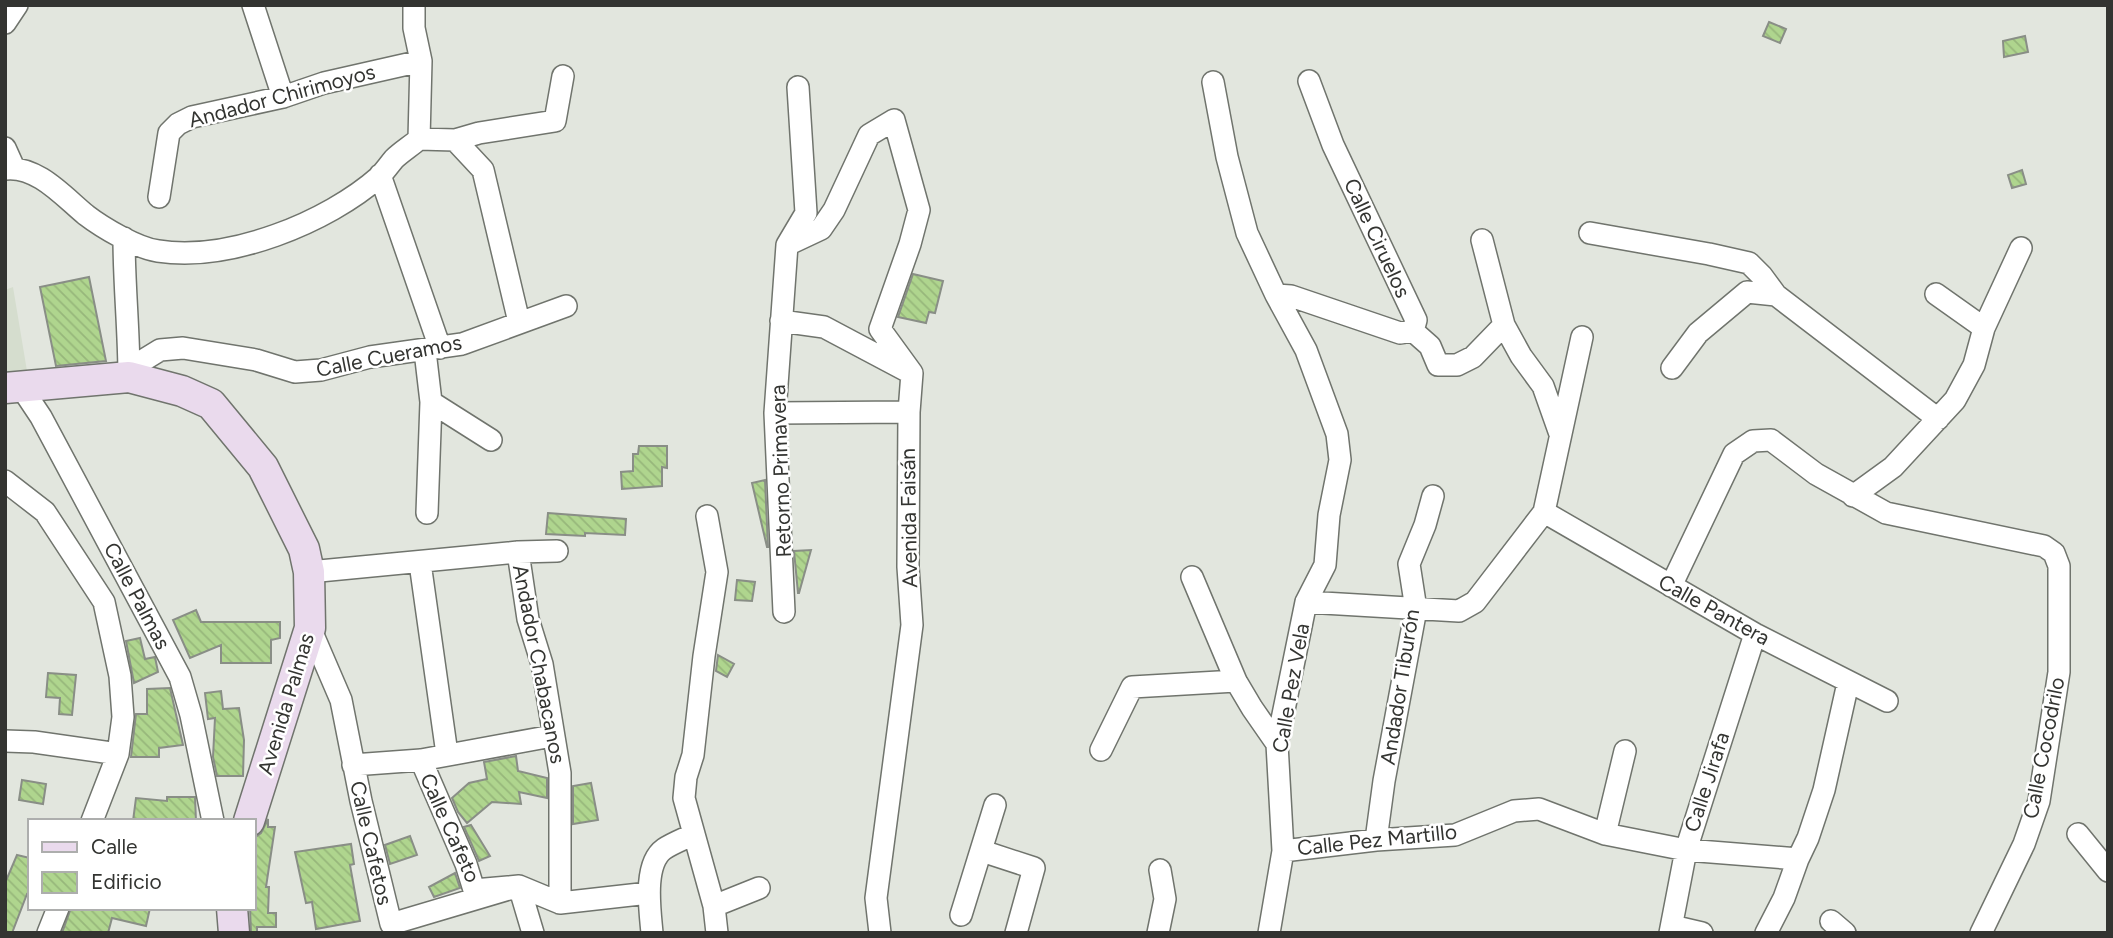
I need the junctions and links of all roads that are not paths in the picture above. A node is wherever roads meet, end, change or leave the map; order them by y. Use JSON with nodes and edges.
{"nodes":[{"id":1,"x":17,"y":5,"type":"edge"},
{"id":2,"x":253,"y":5,"type":"edge"},
{"id":3,"x":414,"y":5,"type":"edge"},
{"id":4,"x":5,"y":23,"type":"edge"},
{"id":5,"x":421,"y":61,"type":"junction"},
{"id":6,"x":563,"y":76,"type":"dead end"},
{"id":7,"x":1309,"y":81,"type":"dead end"},
{"id":8,"x":1213,"y":82,"type":"dead end"},
{"id":9,"x":798,"y":87,"type":"dead end"},
{"id":10,"x":283,"y":97,"type":"junction"},
{"id":11,"x":419,"y":139,"type":"junction"},
{"id":12,"x":456,"y":140,"type":"junction"},
{"id":13,"x":8,"y":162,"type":"edge"},
{"id":14,"x":380,"y":175,"type":"junction"},
{"id":15,"x":159,"y":197,"type":"dead end"},
{"id":16,"x":1590,"y":233,"type":"dead end"},
{"id":17,"x":124,"y":238,"type":"junction"},
{"id":18,"x":1482,"y":240,"type":"dead end"},
{"id":19,"x":787,"y":245,"type":"junction"},
{"id":20,"x":2021,"y":248,"type":"dead end"},
{"id":21,"x":1936,"y":294,"type":"dead end"},
{"id":22,"x":1276,"y":295,"type":"junction"},
{"id":23,"x":1776,"y":295,"type":"junction"},
{"id":24,"x":566,"y":306,"type":"dead end"},
{"id":25,"x":781,"y":320,"type":"junction"},
{"id":26,"x":519,"y":321,"type":"junction"},
{"id":27,"x":1504,"y":325,"type":"junction"},
{"id":28,"x":1984,"y":328,"type":"junction"},
{"id":29,"x":1413,"y":331,"type":"junction"},
{"id":30,"x":1582,"y":337,"type":"dead end"},
{"id":31,"x":432,"y":350,"type":"junction"},
{"id":32,"x":1672,"y":368,"type":"dead end"},
{"id":33,"x":129,"y":373,"type":"junction"},
{"id":34,"x":912,"y":373,"type":"junction"},
{"id":35,"x":13,"y":388,"type":"edge"},
{"id":36,"x":431,"y":402,"type":"junction"},
{"id":37,"x":909,"y":412,"type":"junction"},
{"id":38,"x":775,"y":413,"type":"junction"},
{"id":39,"x":1938,"y":419,"type":"junction"},
{"id":40,"x":1560,"y":435,"type":"junction"},
{"id":41,"x":491,"y":440,"type":"dead end"},
{"id":42,"x":5,"y":481,"type":"edge"},
{"id":43,"x":1433,"y":496,"type":"dead end"},
{"id":44,"x":1853,"y":496,"type":"junction"},
{"id":45,"x":1544,"y":512,"type":"junction"},
{"id":46,"x":426,"y":513,"type":"dead end"},
{"id":47,"x":707,"y":516,"type":"dead end"},
{"id":48,"x":557,"y":551,"type":"dead end"},
{"id":49,"x":518,"y":552,"type":"junction"},
{"id":50,"x":419,"y":563,"type":"junction"},
{"id":51,"x":309,"y":572,"type":"junction"},
{"id":52,"x":1192,"y":578,"type":"dead end"},
{"id":53,"x":1671,"y":586,"type":"junction"},
{"id":54,"x":1306,"y":602,"type":"junction"},
{"id":55,"x":1416,"y":609,"type":"junction"},
{"id":56,"x":784,"y":612,"type":"dead end"},
{"id":57,"x":310,"y":628,"type":"junction"},
{"id":58,"x":1755,"y":634,"type":"junction"},
{"id":59,"x":1236,"y":681,"type":"junction"},
{"id":60,"x":1848,"y":682,"type":"junction"},
{"id":61,"x":1887,"y":701,"type":"dead end"},
{"id":62,"x":552,"y":736,"type":"junction"},
{"id":63,"x":5,"y":741,"type":"edge"},
{"id":64,"x":1277,"y":744,"type":"junction"},
{"id":65,"x":1101,"y":750,"type":"dead end"},
{"id":66,"x":1625,"y":751,"type":"dead end"},
{"id":67,"x":118,"y":754,"type":"junction"},
{"id":68,"x":447,"y":754,"type":"junction"},
{"id":69,"x":421,"y":760,"type":"junction"},
{"id":70,"x":353,"y":765,"type":"junction"},
{"id":71,"x":995,"y":805,"type":"dead end"},
{"id":72,"x":93,"y":819,"type":"edge"},
{"id":73,"x":213,"y":819,"type":"edge"},
{"id":74,"x":250,"y":819,"type":"edge"},
{"id":75,"x":694,"y":834,"type":"junction"},
{"id":76,"x":1605,"y":834,"type":"junction"},
{"id":77,"x":2078,"y":834,"type":"dead end"},
{"id":78,"x":1376,"y":840,"type":"junction"},
{"id":79,"x":1686,"y":850,"type":"junction"},
{"id":80,"x":982,"y":851,"type":"junction"},
{"id":81,"x":1283,"y":851,"type":"junction"},
{"id":82,"x":1798,"y":859,"type":"junction"},
{"id":83,"x":1160,"y":870,"type":"dead end"},
{"id":84,"x":2108,"y":871,"type":"edge"},
{"id":85,"x":519,"y":886,"type":"junction"},
{"id":86,"x":759,"y":888,"type":"dead end"},
{"id":87,"x":649,"y":892,"type":"junction"},
{"id":88,"x":560,"y":902,"type":"junction"},
{"id":89,"x":713,"y":906,"type":"junction"},
{"id":90,"x":57,"y":910,"type":"edge"},
{"id":91,"x":232,"y":910,"type":"edge"},
{"id":92,"x":961,"y":915,"type":"dead end"},
{"id":93,"x":1671,"y":929,"type":"edge"},
{"id":94,"x":48,"y":933,"type":"edge"},
{"id":95,"x":234,"y":933,"type":"edge"},
{"id":96,"x":533,"y":933,"type":"edge"},
{"id":97,"x":652,"y":933,"type":"edge"},
{"id":98,"x":717,"y":933,"type":"edge"},
{"id":99,"x":880,"y":933,"type":"edge"},
{"id":100,"x":1016,"y":933,"type":"edge"},
{"id":101,"x":1158,"y":933,"type":"edge"},
{"id":102,"x":1269,"y":933,"type":"edge"},
{"id":103,"x":1702,"y":933,"type":"edge"},
{"id":104,"x":1766,"y":933,"type":"edge"},
{"id":105,"x":1981,"y":933,"type":"edge"}],
"edges":[{"from":1,"to":4,"type":"street"},
{"from":2,"to":10,"type":"street"},
{"from":3,"to":5,"type":"street"},
{"from":5,"to":10,"type":"street","name":"Andador Chirimoyos"},
{"from":5,"to":11,"type":"street"},
{"from":6,"to":12,"type":"street"},
{"from":7,"to":29,"type":"street","name":"Calle Ciruelos"},
{"from":8,"to":22,"type":"street"},
{"from":9,"to":19,"type":"street"},
{"from":10,"to":15,"type":"street","name":"Andador Chirimoyos"},
{"from":11,"to":12,"type":"street"},
{"from":11,"to":14,"type":"street"},
{"from":12,"to":26,"type":"street"},
{"from":13,"to":17,"type":"street"},
{"from":14,"to":17,"type":"street"},
{"from":14,"to":31,"type":"street"},
{"from":16,"to":23,"type":"street"},
{"from":17,"to":33,"type":"street"},
{"from":18,"to":27,"type":"street"},
{"from":19,"to":25,"type":"street","name":"Retorno Primavera"},
{"from":19,"to":34,"type":"street"},
{"from":20,"to":28,"type":"street"},
{"from":21,"to":28,"type":"street"},
{"from":22,"to":29,"type":"street"},
{"from":22,"to":54,"type":"street"},
{"from":23,"to":32,"type":"street"},
{"from":23,"to":39,"type":"street"},
{"from":24,"to":26,"type":"street","name":"Calle Cueramos"},
{"from":25,"to":34,"type":"street"},
{"from":25,"to":38,"type":"street","name":"Retorno Primavera"},
{"from":26,"to":31,"type":"street","name":"Calle Cueramos"},
{"from":27,"to":29,"type":"street"},
{"from":27,"to":40,"type":"street"},
{"from":28,"to":39,"type":"street"},
{"from":30,"to":40,"type":"street"},
{"from":31,"to":33,"type":"street","name":"Calle Cueramos"},
{"from":31,"to":36,"type":"street"},
{"from":33,"to":35,"type":"main road","name":"Avenida Palmas"},
{"from":33,"to":51,"type":"main road","name":"Avenida Palmas"},
{"from":34,"to":37,"type":"street","name":"Avenida Faisán"},
{"from":35,"to":73,"type":"street","name":"Calle Palmas"},
{"from":36,"to":41,"type":"street"},
{"from":36,"to":46,"type":"street"},
{"from":37,"to":38,"type":"street"},
{"from":37,"to":99,"type":"street","name":"Avenida Faisán"},
{"from":38,"to":56,"type":"street","name":"Retorno Primavera"},
{"from":39,"to":44,"type":"street"},
{"from":40,"to":45,"type":"street"},
{"from":42,"to":67,"type":"street"},
{"from":43,"to":55,"type":"street","name":"Andador Tiburón"},
{"from":44,"to":53,"type":"street"},
{"from":44,"to":105,"type":"street","name":"Calle Cocodrilo"},
{"from":45,"to":53,"type":"street","name":"Calle Pantera"},
{"from":45,"to":55,"type":"street","name":"Calle Pez Vela"},
{"from":47,"to":75,"type":"street"},
{"from":48,"to":49,"type":"street"},
{"from":49,"to":50,"type":"street"},
{"from":49,"to":62,"type":"street","name":"Andador Chabacanos"},
{"from":50,"to":51,"type":"street"},
{"from":50,"to":68,"type":"street"},
{"from":51,"to":57,"type":"main road","name":"Avenida Palmas"},
{"from":52,"to":59,"type":"street"},
{"from":53,"to":58,"type":"street","name":"Calle Pantera"},
{"from":54,"to":55,"type":"street","name":"Calle Pez Vela"},
{"from":54,"to":64,"type":"street","name":"Calle Pez Vela"},
{"from":55,"to":78,"type":"street","name":"Andador Tiburón"},
{"from":57,"to":70,"type":"street","name":"Calle Cafetos"},
{"from":57,"to":74,"type":"main road","name":"Avenida Palmas"},
{"from":58,"to":60,"type":"street","name":"Calle Pantera"},
{"from":58,"to":79,"type":"street","name":"Calle Jirafa"},
{"from":59,"to":64,"type":"street"},
{"from":59,"to":65,"type":"street"},
{"from":60,"to":61,"type":"street","name":"Calle Pantera"},
{"from":60,"to":82,"type":"street"},
{"from":62,"to":68,"type":"street"},
{"from":62,"to":88,"type":"street","name":"Andador Chabacanos"},
{"from":63,"to":67,"type":"street"},
{"from":64,"to":81,"type":"street","name":"Calle Pez Vela"},
{"from":66,"to":76,"type":"street"},
{"from":67,"to":72,"type":"street"},
{"from":68,"to":69,"type":"street"},
{"from":69,"to":70,"type":"street"},
{"from":69,"to":85,"type":"street","name":"Calle Cafeto"},
{"from":70,"to":85,"type":"street","name":"Calle Cafetos"},
{"from":71,"to":80,"type":"street"},
{"from":75,"to":87,"type":"street"},
{"from":75,"to":89,"type":"street"},
{"from":76,"to":78,"type":"street","name":"Calle Pez Martillo"},
{"from":76,"to":79,"type":"street","name":"Calle Pez Martillo"},
{"from":77,"to":84,"type":"street"},
{"from":78,"to":81,"type":"street","name":"Calle Pez Martillo"},
{"from":79,"to":82,"type":"street","name":"Calle Pez Martillo"},
{"from":79,"to":93,"type":"street","name":"Calle Jirafa"},
{"from":80,"to":92,"type":"street"},
{"from":80,"to":100,"type":"street"},
{"from":81,"to":102,"type":"street","name":"Calle Pez Vela"},
{"from":82,"to":104,"type":"street"},
{"from":83,"to":101,"type":"street"},
{"from":85,"to":88,"type":"street"},
{"from":85,"to":96,"type":"street"},
{"from":86,"to":89,"type":"street"},
{"from":87,"to":88,"type":"street"},
{"from":87,"to":97,"type":"street"},
{"from":89,"to":98,"type":"street"},
{"from":90,"to":94,"type":"street"},
{"from":91,"to":95,"type":"main road"},
{"from":93,"to":103,"type":"street"}]}
